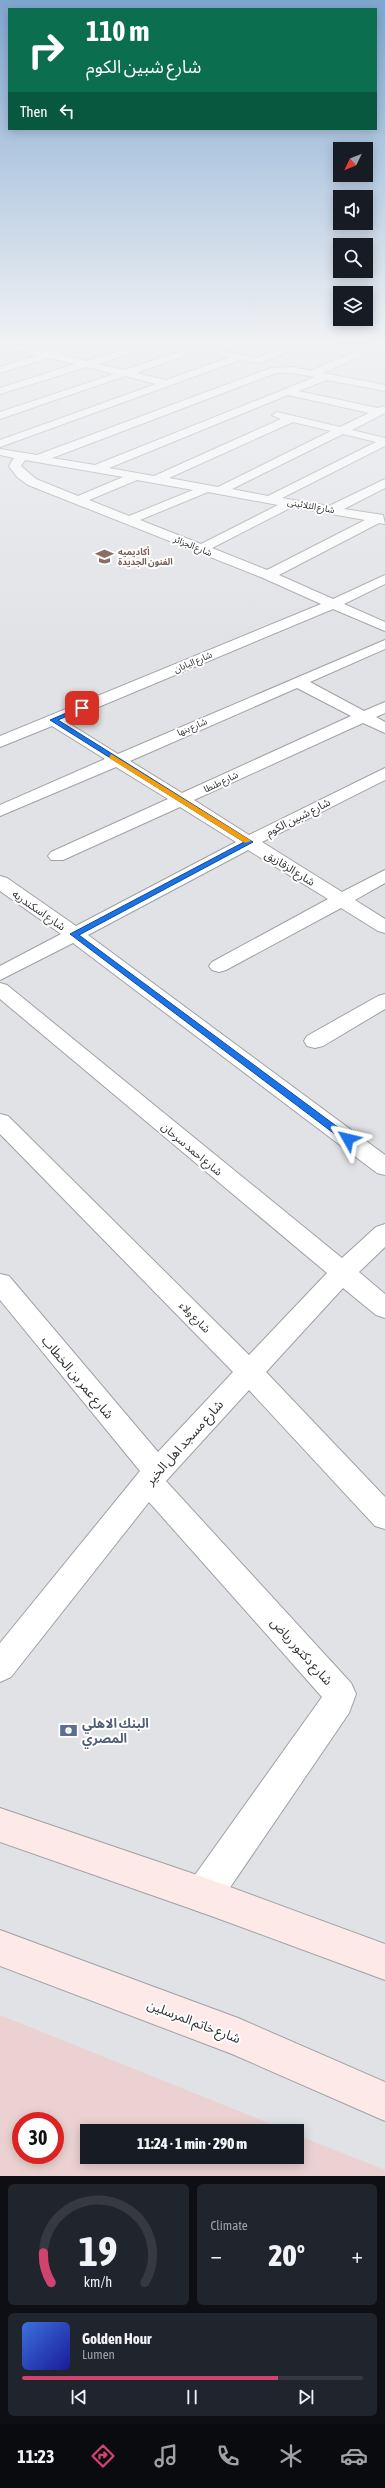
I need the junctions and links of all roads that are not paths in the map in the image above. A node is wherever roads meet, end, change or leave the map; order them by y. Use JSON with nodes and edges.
{"nodes":[{"id":1,"x":80,"y":444,"type":"edge"},
{"id":2,"x":159,"y":444,"type":"edge"},
{"id":3,"x":236,"y":444,"type":"edge"},
{"id":4,"x":315,"y":444,"type":"edge"},
{"id":5,"x":380,"y":444,"type":"edge"},
{"id":6,"x":0,"y":452,"type":"edge"},
{"id":7,"x":22,"y":456,"type":"junction"},
{"id":8,"x":38,"y":459,"type":"junction"},
{"id":9,"x":96,"y":469,"type":"junction"},
{"id":10,"x":136,"y":476,"type":"junction"},
{"id":11,"x":157,"y":479,"type":"junction"},
{"id":12,"x":385,"y":483,"type":"edge"},
{"id":13,"x":208,"y":488,"type":"junction"},
{"id":14,"x":221,"y":490,"type":"junction"},
{"id":15,"x":272,"y":499,"type":"junction"},
{"id":16,"x":78,"y":500,"type":"junction"},
{"id":17,"x":292,"y":503,"type":"junction"},
{"id":18,"x":332,"y":510,"type":"junction"},
{"id":19,"x":382,"y":519,"type":"edge"},
{"id":20,"x":129,"y":520,"type":"junction"},
{"id":21,"x":201,"y":549,"type":"junction"},
{"id":22,"x":268,"y":576,"type":"junction"},
{"id":23,"x":385,"y":579,"type":"edge"},
{"id":24,"x":333,"y":604,"type":"junction"},
{"id":25,"x":385,"y":627,"type":"edge"},
{"id":26,"x":385,"y":644,"type":"edge"},
{"id":27,"x":298,"y":682,"type":"junction"},
{"id":28,"x":385,"y":707,"type":"edge"},
{"id":29,"x":364,"y":716,"type":"junction"},
{"id":30,"x":53,"y":720,"type":"junction"},
{"id":31,"x":385,"y":728,"type":"edge"},
{"id":32,"x":0,"y":742,"type":"edge"},
{"id":33,"x":117,"y":760,"type":"junction"},
{"id":34,"x":385,"y":773,"type":"edge"},
{"id":35,"x":181,"y":800,"type":"junction"},
{"id":36,"x":0,"y":811,"type":"edge"},
{"id":37,"x":249,"y":842,"type":"junction"},
{"id":38,"x":57,"y":856,"type":"dead end"},
{"id":39,"x":385,"y":876,"type":"edge"},
{"id":40,"x":0,"y":882,"type":"edge"},
{"id":41,"x":340,"y":900,"type":"junction"},
{"id":42,"x":385,"y":927,"type":"edge"},
{"id":43,"x":74,"y":934,"type":"junction"},
{"id":44,"x":219,"y":966,"type":"dead end"},
{"id":45,"x":0,"y":974,"type":"edge"},
{"id":46,"x":0,"y":989,"type":"edge"},
{"id":47,"x":385,"y":1000,"type":"edge"},
{"id":48,"x":315,"y":1041,"type":"dead end"},
{"id":49,"x":0,"y":1121,"type":"edge"},
{"id":50,"x":385,"y":1167,"type":"edge"},
{"id":51,"x":385,"y":1233,"type":"edge"},
{"id":52,"x":342,"y":1273,"type":"junction"},
{"id":53,"x":0,"y":1283,"type":"edge"},
{"id":54,"x":385,"y":1308,"type":"edge"},
{"id":55,"x":248,"y":1371,"type":"junction"},
{"id":56,"x":152,"y":1476,"type":"junction"},
{"id":57,"x":385,"y":1517,"type":"edge"},
{"id":58,"x":0,"y":1667,"type":"edge"},
{"id":59,"x":0,"y":1825,"type":"edge"},
{"id":60,"x":203,"y":1895,"type":"junction"},
{"id":61,"x":0,"y":1948,"type":"edge"},
{"id":62,"x":385,"y":1962,"type":"edge"},
{"id":63,"x":385,"y":2102,"type":"edge"}],
"edges":[{"from":1,"to":8,"type":"street"},
{"from":2,"to":9,"type":"street"},
{"from":3,"to":11,"type":"street"},
{"from":4,"to":14,"type":"street"},
{"from":5,"to":15,"type":"street"},
{"from":6,"to":7,"type":"street","name":"شارع الثلاثينى"},
{"from":7,"to":8,"type":"street","name":"شارع الثلاثينى"},
{"from":7,"to":16,"type":"street","name":"شارع الجزائر"},
{"from":8,"to":9,"type":"street","name":"شارع الثلاثينى"},
{"from":9,"to":10,"type":"street","name":"شارع الثلاثينى"},
{"from":10,"to":11,"type":"street","name":"شارع الثلاثينى"},
{"from":10,"to":16,"type":"street"},
{"from":11,"to":13,"type":"street","name":"شارع الثلاثينى"},
{"from":12,"to":18,"type":"street"},
{"from":13,"to":14,"type":"street","name":"شارع الثلاثينى"},
{"from":13,"to":20,"type":"street"},
{"from":14,"to":15,"type":"street","name":"شارع الثلاثينى"},
{"from":15,"to":17,"type":"street","name":"شارع الثلاثينى"},
{"from":16,"to":20,"type":"street","name":"شارع الجزائر"},
{"from":17,"to":18,"type":"street","name":"شارع الثلاثينى"},
{"from":17,"to":21,"type":"street"},
{"from":18,"to":19,"type":"street","name":"شارع الثلاثينى"},
{"from":19,"to":22,"type":"street"},
{"from":20,"to":21,"type":"street","name":"شارع الجزائر"},
{"from":21,"to":22,"type":"street","name":"شارع الجزائر"},
{"from":22,"to":24,"type":"street","name":"شارع الجزائر"},
{"from":23,"to":24,"type":"street","name":"شارع اليابان"},
{"from":24,"to":25,"type":"street","name":"شارع الجزائر"},
{"from":24,"to":30,"type":"street","name":"شارع اليابان"},
{"from":26,"to":27,"type":"street","name":"شارع بنها"},
{"from":27,"to":29,"type":"street"},
{"from":27,"to":33,"type":"street","name":"شارع بنها"},
{"from":28,"to":29,"type":"street","name":"شارع طنطا"},
{"from":29,"to":31,"type":"street"},
{"from":29,"to":35,"type":"street","name":"شارع طنطا"},
{"from":30,"to":32,"type":"street","name":"شارع اليابان"},
{"from":30,"to":33,"type":"street","name":"شارع الزقازيق"},
{"from":33,"to":35,"type":"street","name":"شارع الزقازيق"},
{"from":33,"to":36,"type":"street","name":"شارع بنها"},
{"from":34,"to":37,"type":"street","name":"شارع شبين الكوم"},
{"from":35,"to":37,"type":"street","name":"شارع الزقازيق"},
{"from":35,"to":38,"type":"street","name":"شارع طنطا"},
{"from":37,"to":41,"type":"street","name":"شارع الزقازيق"},
{"from":37,"to":43,"type":"street","name":"شارع شبين الكوم"},
{"from":39,"to":41,"type":"street"},
{"from":40,"to":43,"type":"street","name":"شارع اسكندريه"},
{"from":41,"to":42,"type":"street","name":"شارع الزقازيق"},
{"from":41,"to":44,"type":"street"},
{"from":43,"to":45,"type":"street","name":"شارع شبين الكوم"},
{"from":43,"to":50,"type":"street","name":"شارع اسكندريه"},
{"from":46,"to":52,"type":"street","name":"شارع احمد سرحان"},
{"from":47,"to":48,"type":"street"},
{"from":49,"to":55,"type":"street","name":"شارع ولاء"},
{"from":51,"to":52,"type":"street","name":"شارع مسجد اهل الخير"},
{"from":52,"to":54,"type":"street","name":"شارع احمد سرحان"},
{"from":52,"to":55,"type":"street","name":"شارع مسجد اهل الخير"},
{"from":53,"to":56,"type":"street","name":"شارع عمر بن الخطاب"},
{"from":55,"to":56,"type":"street","name":"شارع مسجد اهل الخير"},
{"from":55,"to":57,"type":"street","name":"شارع ولاء"},
{"from":56,"to":58,"type":"street","name":"شارع مسجد اهل الخير"},
{"from":56,"to":60,"type":"street","name":"شارع دكتور رياض"},
{"from":59,"to":60,"type":"main road"},
{"from":60,"to":62,"type":"main road"},
{"from":61,"to":63,"type":"main road","name":"شارع خاتم المرسلين"}]}
